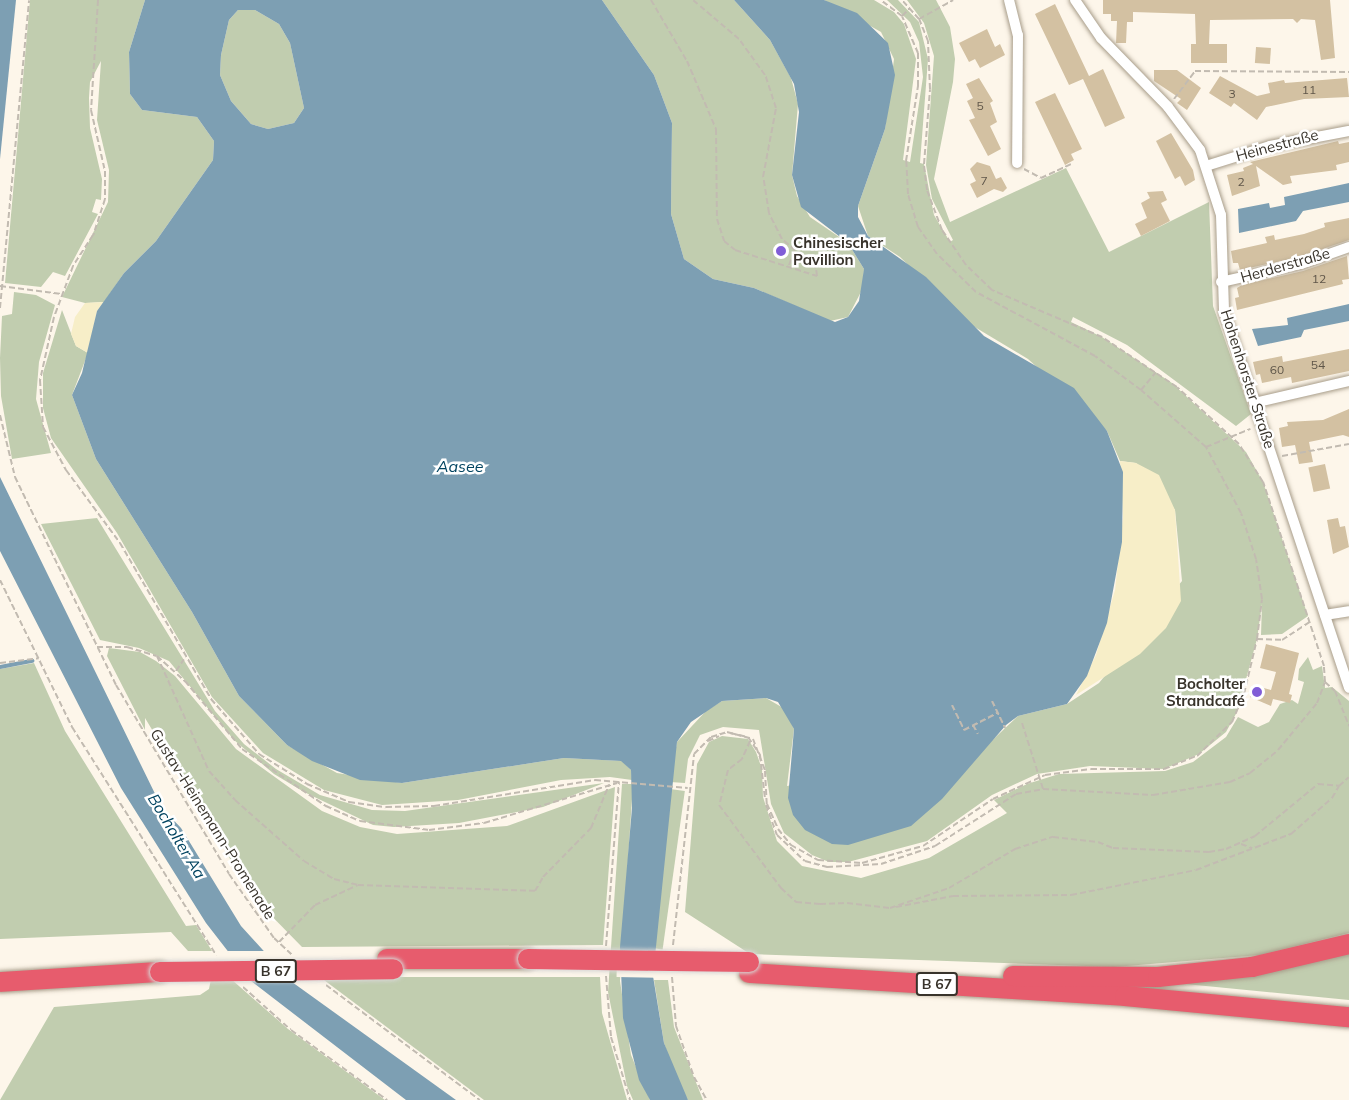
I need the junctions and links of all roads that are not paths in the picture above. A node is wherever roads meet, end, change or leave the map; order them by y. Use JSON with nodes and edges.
{"nodes":[{"id":1,"x":1009,"y":0,"type":"edge"},
{"id":2,"x":1075,"y":0,"type":"edge"},
{"id":3,"x":1349,"y":131,"type":"edge"},
{"id":4,"x":1017,"y":163,"type":"road end"},
{"id":5,"x":1206,"y":166,"type":"junction"},
{"id":6,"x":1349,"y":247,"type":"edge"},
{"id":7,"x":1221,"y":282,"type":"junction"},
{"id":8,"x":1349,"y":381,"type":"edge"},
{"id":9,"x":1254,"y":403,"type":"junction"},
{"id":10,"x":1349,"y":611,"type":"edge"},
{"id":11,"x":1324,"y":615,"type":"junction"},
{"id":12,"x":1349,"y":688,"type":"edge"},
{"id":13,"x":1349,"y":944,"type":"edge"},
{"id":14,"x":159,"y":967,"type":"junction"},
{"id":15,"x":749,"y":968,"type":"junction"},
{"id":16,"x":0,"y":969,"type":"edge"},
{"id":17,"x":997,"y":976,"type":"junction"},
{"id":18,"x":0,"y":982,"type":"edge"},
{"id":19,"x":1349,"y":1005,"type":"edge"},
{"id":20,"x":1349,"y":1017,"type":"edge"}],
"edges":[{"from":1,"to":4,"type":"street"},
{"from":2,"to":5,"type":"street","name":"Hohenhorster Straße"},
{"from":3,"to":5,"type":"street","name":"Heinestraße"},
{"from":5,"to":7,"type":"street","name":"Hohenhorster Straße"},
{"from":6,"to":7,"type":"street","name":"Herderstraße"},
{"from":7,"to":9,"type":"street","name":"Hohenhorster Straße"},
{"from":8,"to":9,"type":"street"},
{"from":9,"to":11,"type":"street","name":"Hohenhorster Straße"},
{"from":10,"to":11,"type":"street"},
{"from":11,"to":12,"type":"street","name":"Hohenhorster Straße"},
{"from":13,"to":17,"type":"highway","number":"B 67"},
{"from":14,"to":15,"type":"highway","number":"B 67","bridge":true},
{"from":14,"to":16,"type":"highway","number":"B 67"},
{"from":14,"to":18,"type":"highway","number":"B 67"},
{"from":15,"to":17,"type":"highway","number":"B 67"},
{"from":15,"to":20,"type":"highway","number":"B 67"},
{"from":17,"to":19,"type":"highway","number":"B 67"}]}
